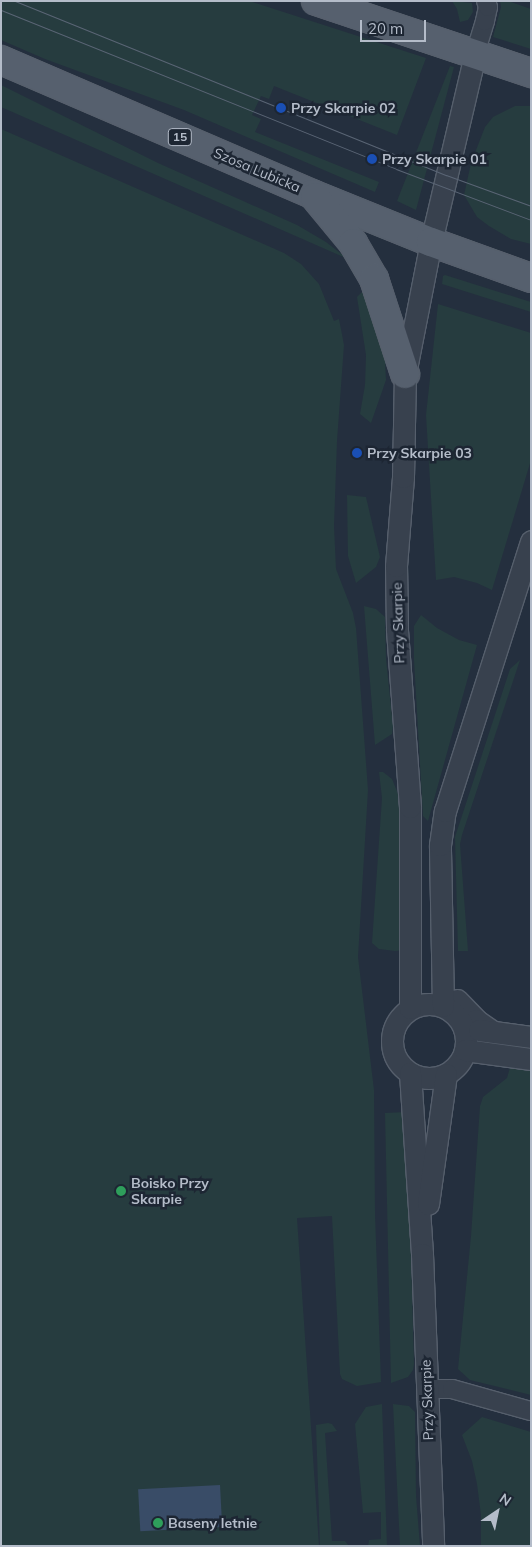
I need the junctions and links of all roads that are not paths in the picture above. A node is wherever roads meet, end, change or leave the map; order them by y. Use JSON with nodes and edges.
{"nodes":[{"id":1,"x":316,"y":1,"type":"edge"},
{"id":2,"x":486,"y":1,"type":"edge"},
{"id":3,"x":476,"y":54,"type":"junction"},
{"id":4,"x":1,"y":60,"type":"edge"},
{"id":5,"x":531,"y":73,"type":"edge"},
{"id":6,"x":312,"y":194,"type":"junction"},
{"id":7,"x":431,"y":242,"type":"junction"},
{"id":8,"x":531,"y":278,"type":"edge"},
{"id":9,"x":405,"y":374,"type":"junction"},
{"id":10,"x":531,"y":541,"type":"edge"},
{"id":11,"x":444,"y":981,"type":"junction"},
{"id":12,"x":443,"y":1006,"type":"junction"},
{"id":13,"x":410,"y":1008,"type":"junction"},
{"id":14,"x":464,"y":1028,"type":"junction"},
{"id":15,"x":492,"y":1031,"type":"junction"},
{"id":16,"x":531,"y":1037,"type":"edge"},
{"id":17,"x":465,"y":1050,"type":"junction"},
{"id":18,"x":531,"y":1059,"type":"edge"},
{"id":19,"x":410,"y":1073,"type":"junction"},
{"id":20,"x":446,"y":1074,"type":"junction"},
{"id":21,"x":422,"y":1254,"type":"junction"},
{"id":22,"x":427,"y":1389,"type":"junction"},
{"id":23,"x":531,"y":1411,"type":"edge"},
{"id":24,"x":433,"y":1546,"type":"edge"}],
"edges":[{"from":1,"to":3,"type":"main road"},
{"from":2,"to":3,"type":"street"},
{"from":3,"to":5,"type":"main road"},
{"from":3,"to":7,"type":"street","name":"Przy Skarpie"},
{"from":4,"to":6,"type":"main road","name":"Szosa Lubicka","number":"15"},
{"from":6,"to":7,"type":"main road","name":"Szosa Lubicka","number":"15"},
{"from":6,"to":9,"type":"main road"},
{"from":7,"to":8,"type":"main road","number":"15"},
{"from":7,"to":9,"type":"street","name":"Przy Skarpie"},
{"from":9,"to":13,"type":"street","name":"Przy Skarpie"},
{"from":10,"to":11,"type":"street"},
{"from":11,"to":12,"type":"street"},
{"from":11,"to":15,"type":"street"},
{"from":12,"to":13,"type":"street"},
{"from":12,"to":14,"type":"street"},
{"from":13,"to":19,"type":"street"},
{"from":14,"to":15,"type":"street"},
{"from":14,"to":17,"type":"street"},
{"from":15,"to":16,"type":"street"},
{"from":17,"to":18,"type":"street"},
{"from":17,"to":20,"type":"street"},
{"from":19,"to":20,"type":"street"},
{"from":19,"to":21,"type":"street","name":"Przy Skarpie"},
{"from":20,"to":21,"type":"street","name":"Przy Skarpie"},
{"from":21,"to":22,"type":"street","name":"Przy Skarpie"},
{"from":22,"to":23,"type":"street"},
{"from":22,"to":24,"type":"street","name":"Przy Skarpie"}]}
